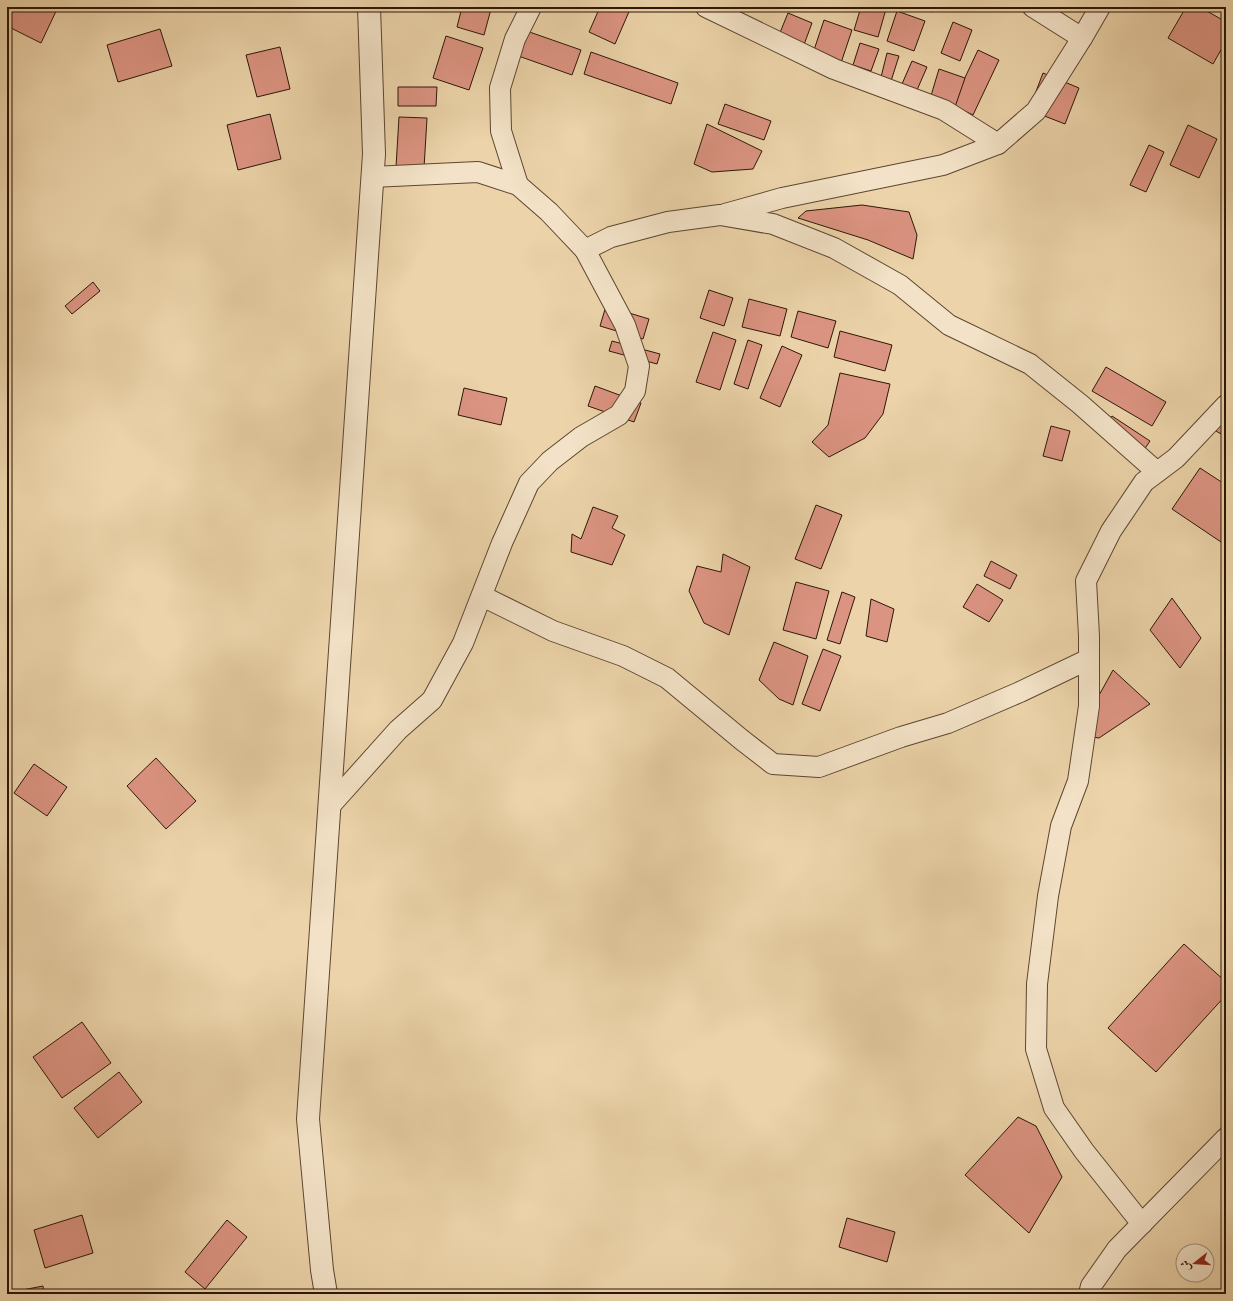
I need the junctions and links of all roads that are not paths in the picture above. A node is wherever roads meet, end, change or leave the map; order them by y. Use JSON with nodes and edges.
{"nodes":[{"id":1,"x":369,"y":7,"type":"edge"},
{"id":2,"x":531,"y":7,"type":"edge"},
{"id":3,"x":706,"y":7,"type":"edge"},
{"id":4,"x":1033,"y":7,"type":"edge"},
{"id":5,"x":1100,"y":7,"type":"edge"},
{"id":6,"x":1082,"y":38,"type":"junction"},
{"id":7,"x":998,"y":144,"type":"junction"},
{"id":8,"x":372,"y":177,"type":"junction"},
{"id":9,"x":518,"y":185,"type":"junction"},
{"id":10,"x":720,"y":215,"type":"junction"},
{"id":11,"x":584,"y":250,"type":"junction"},
{"id":12,"x":1226,"y":405,"type":"edge"},
{"id":13,"x":1157,"y":472,"type":"junction"},
{"id":14,"x":482,"y":596,"type":"junction"},
{"id":15,"x":1089,"y":659,"type":"junction"},
{"id":16,"x":329,"y":807,"type":"junction"},
{"id":17,"x":1226,"y":1138,"type":"edge"},
{"id":18,"x":1142,"y":1224,"type":"junction"},
{"id":19,"x":326,"y":1294,"type":"edge"},
{"id":20,"x":1089,"y":1294,"type":"edge"}],
"edges":[{"from":1,"to":8,"type":"street"},
{"from":2,"to":9,"type":"street"},
{"from":3,"to":7,"type":"street"},
{"from":4,"to":6,"type":"street"},
{"from":5,"to":6,"type":"street"},
{"from":6,"to":7,"type":"street"},
{"from":7,"to":10,"type":"street"},
{"from":8,"to":9,"type":"street"},
{"from":8,"to":16,"type":"street"},
{"from":9,"to":11,"type":"street"},
{"from":10,"to":11,"type":"street"},
{"from":10,"to":13,"type":"street"},
{"from":11,"to":14,"type":"street"},
{"from":12,"to":13,"type":"street"},
{"from":13,"to":15,"type":"street"},
{"from":14,"to":15,"type":"street"},
{"from":14,"to":16,"type":"street"},
{"from":15,"to":18,"type":"street"},
{"from":16,"to":19,"type":"street"},
{"from":17,"to":18,"type":"street"},
{"from":18,"to":20,"type":"street"}]}
